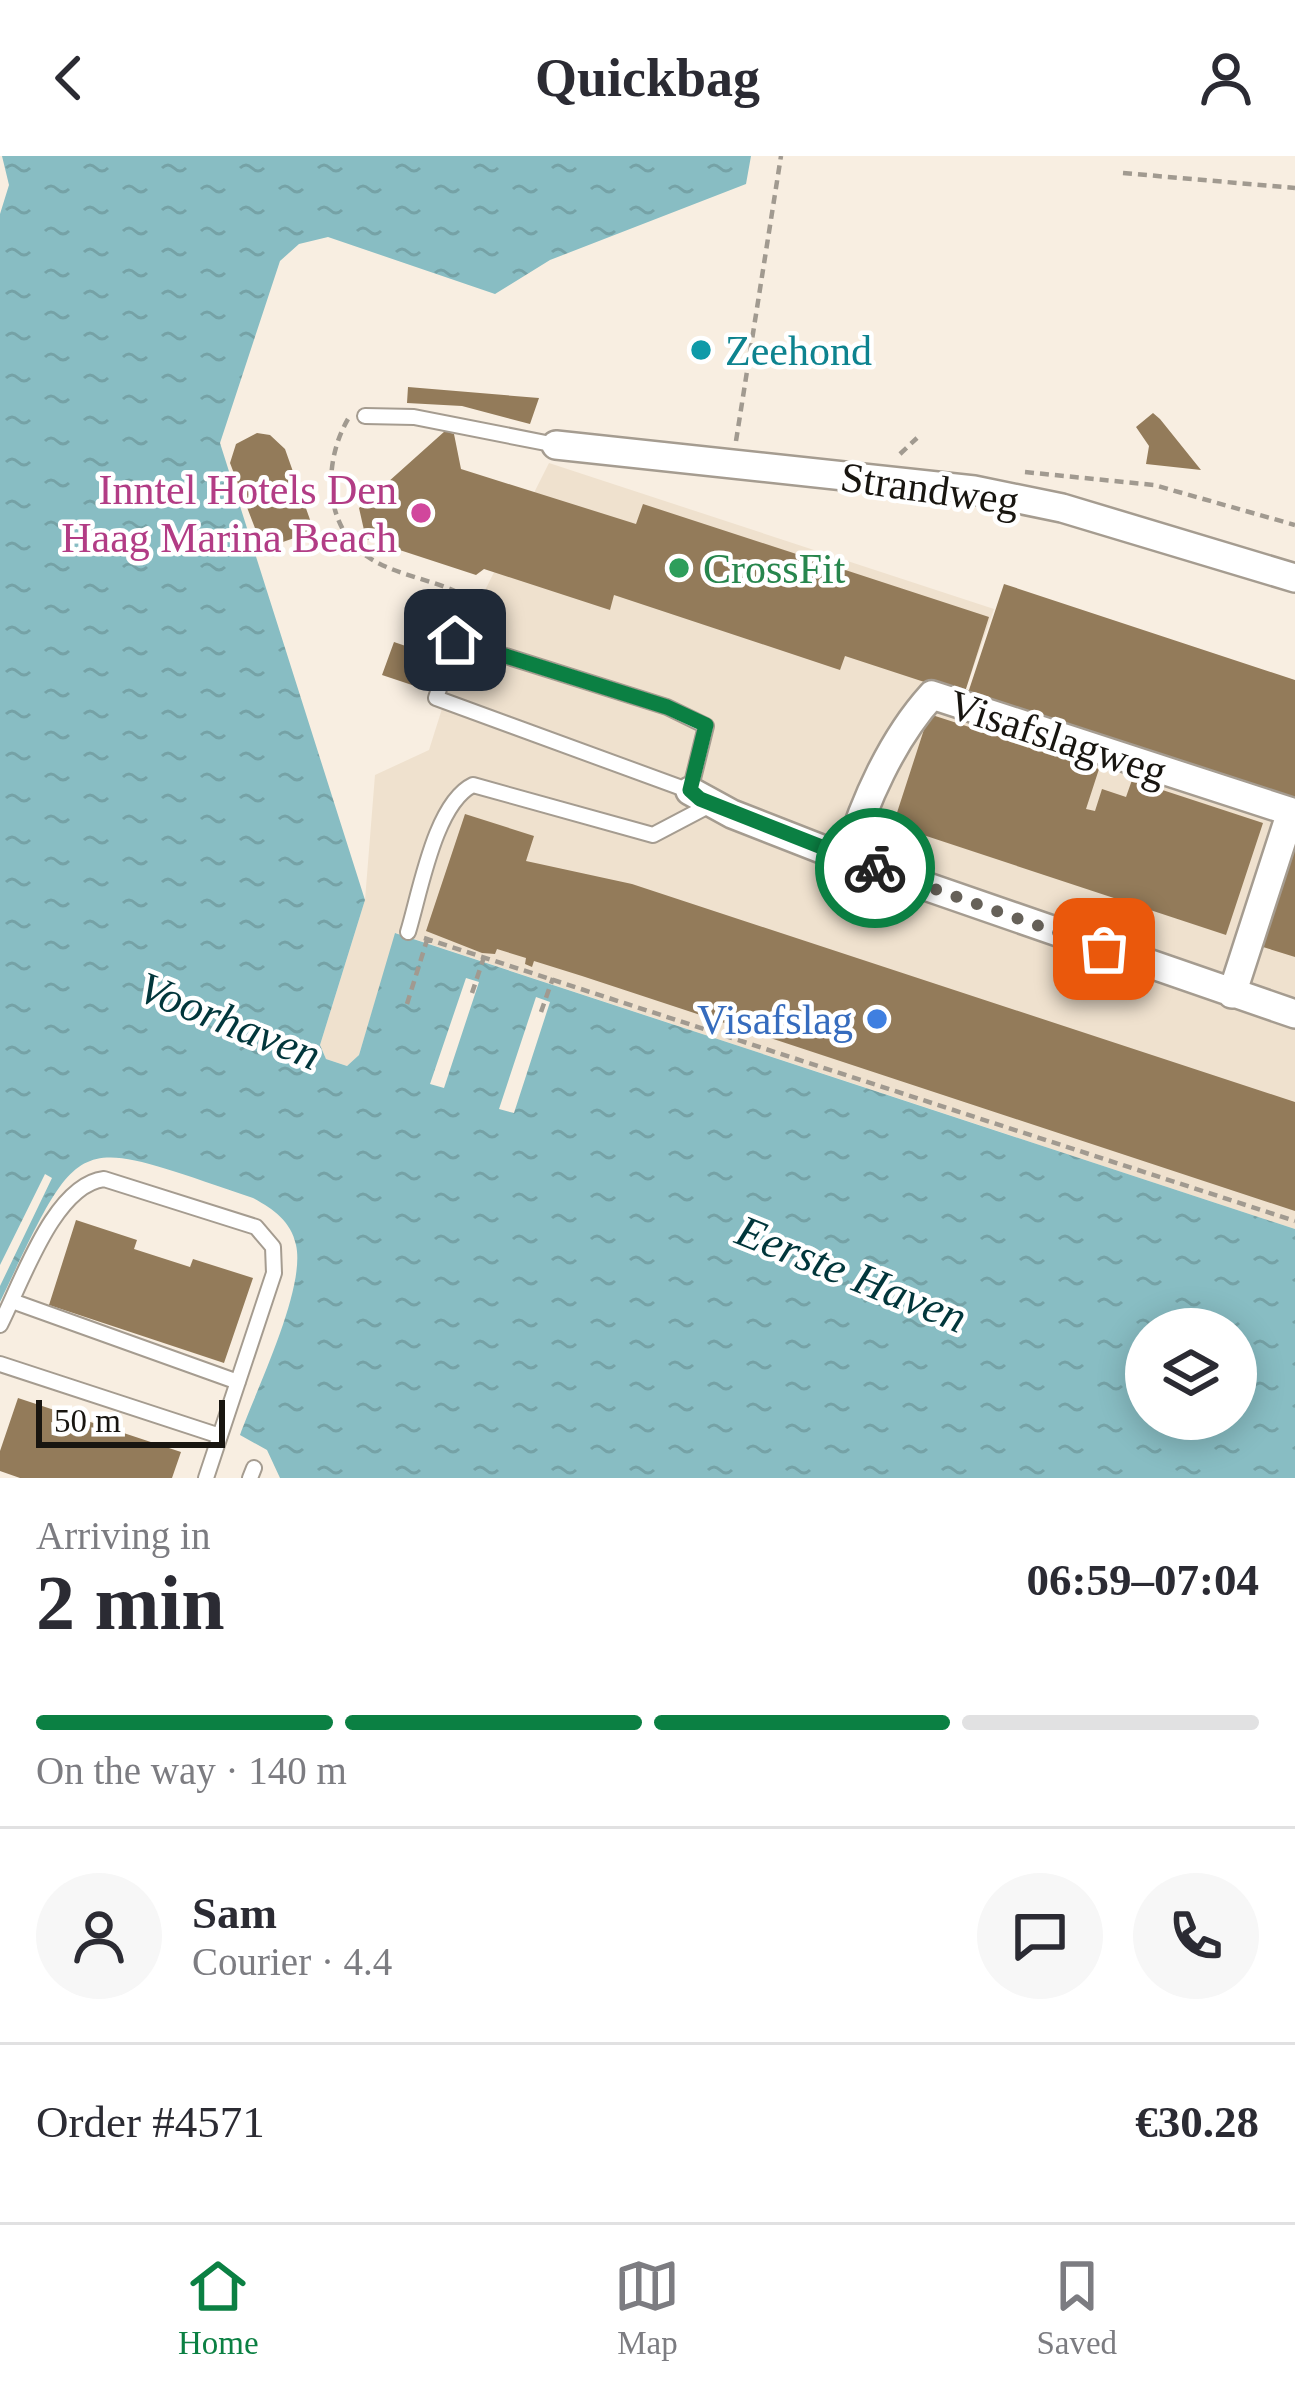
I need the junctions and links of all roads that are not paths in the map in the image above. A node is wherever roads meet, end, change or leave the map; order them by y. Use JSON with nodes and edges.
{"nodes":[{"id":1,"x":365,"y":416,"type":"road end"},
{"id":2,"x":556,"y":445,"type":"joint"},
{"id":3,"x":1295,"y":578,"type":"edge"},
{"id":4,"x":701,"y":797,"type":"junction"},
{"id":5,"x":1293,"y":813,"type":"edge"},
{"id":6,"x":847,"y":859,"type":"junction"},
{"id":7,"x":408,"y":932,"type":"road end"},
{"id":8,"x":1232,"y":994,"type":"junction"},
{"id":9,"x":1295,"y":1013,"type":"edge"},
{"id":10,"x":12,"y":1301,"type":"junction"},
{"id":11,"x":0,"y":1324,"type":"edge"},
{"id":12,"x":0,"y":1364,"type":"edge"},
{"id":13,"x":238,"y":1382,"type":"junction"},
{"id":14,"x":220,"y":1436,"type":"junction"},
{"id":15,"x":206,"y":1478,"type":"edge"}],
"edges":[{"from":1,"to":2,"type":"lane"},
{"from":2,"to":3,"type":"street","name":"Strandweg"},
{"from":4,"to":4,"type":"lane"},
{"from":4,"to":6,"type":"street"},
{"from":4,"to":7,"type":"lane"},
{"from":5,"to":6,"type":"street","name":"Visafslagweg"},
{"from":5,"to":8,"type":"street","name":"Visafslagweg"},
{"from":6,"to":8,"type":"street"},
{"from":8,"to":9,"type":"street"},
{"from":10,"to":11,"type":"lane"},
{"from":10,"to":13,"type":"lane"},
{"from":10,"to":13,"type":"lane"},
{"from":12,"to":14,"type":"lane"},
{"from":13,"to":14,"type":"lane"},
{"from":14,"to":15,"type":"lane"}]}
